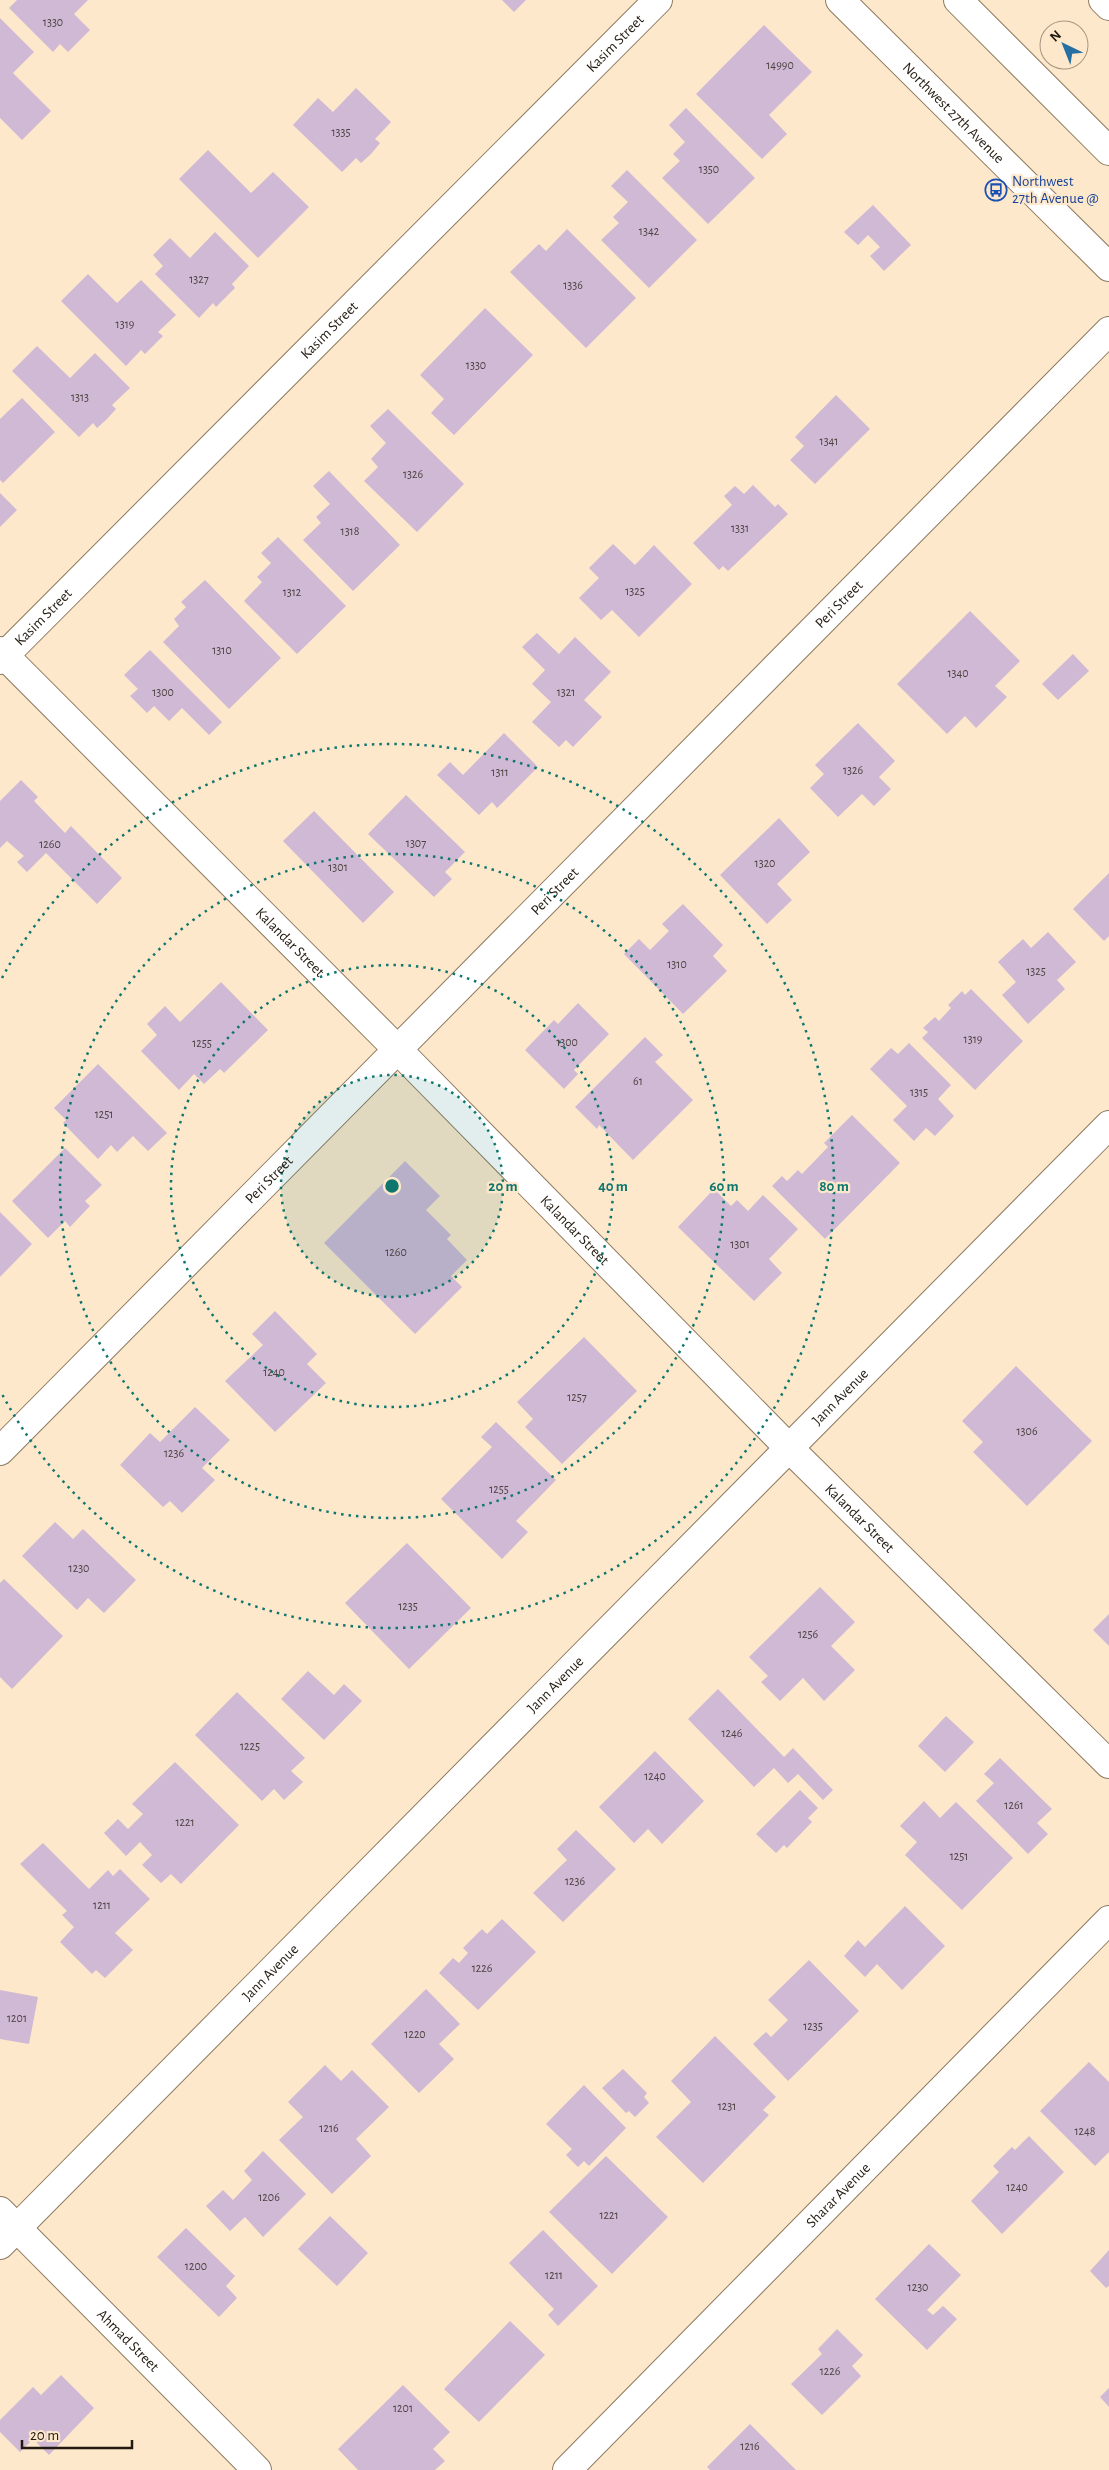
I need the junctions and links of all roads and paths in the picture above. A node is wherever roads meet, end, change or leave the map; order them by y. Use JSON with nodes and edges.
{"nodes":[{"id":1,"x":658,"y":0,"type":"edge"},
{"id":2,"x":840,"y":0,"type":"edge"},
{"id":3,"x":958,"y":0,"type":"edge"},
{"id":4,"x":1103,"y":0,"type":"edge"},
{"id":5,"x":1109,"y":6,"type":"edge"},
{"id":6,"x":1109,"y":151,"type":"edge"},
{"id":7,"x":1109,"y":267,"type":"edge"},
{"id":8,"x":1109,"y":331,"type":"edge"},
{"id":9,"x":2,"y":656,"type":"edge"},
{"id":10,"x":398,"y":1050,"type":"junction"},
{"id":11,"x":1109,"y":1125,"type":"edge"},
{"id":12,"x":789,"y":1448,"type":"junction"},
{"id":13,"x":0,"y":1451,"type":"edge"},
{"id":14,"x":1109,"y":1764,"type":"edge"},
{"id":15,"x":1109,"y":1920,"type":"edge"},
{"id":16,"x":5,"y":2228,"type":"edge"},
{"id":17,"x":257,"y":2470,"type":"edge"},
{"id":18,"x":567,"y":2470,"type":"edge"}],
"edges":[{"from":1,"to":9,"type":"street","name":"Kasim Street"},
{"from":2,"to":7,"type":"street","name":"Northwest 27th Avenue"},
{"from":3,"to":6,"type":"street"},
{"from":4,"to":5,"type":"street"},
{"from":8,"to":10,"type":"street","name":"Peri Street"},
{"from":9,"to":10,"type":"street","name":"Kalandar Street"},
{"from":10,"to":12,"type":"street","name":"Kalandar Street"},
{"from":10,"to":13,"type":"street","name":"Peri Street"},
{"from":11,"to":12,"type":"street","name":"Jann Avenue"},
{"from":12,"to":14,"type":"street","name":"Kalandar Street"},
{"from":12,"to":16,"type":"street","name":"Jann Avenue"},
{"from":15,"to":18,"type":"street","name":"Sharar Avenue"},
{"from":16,"to":17,"type":"street","name":"Ahmad Street"}]}
